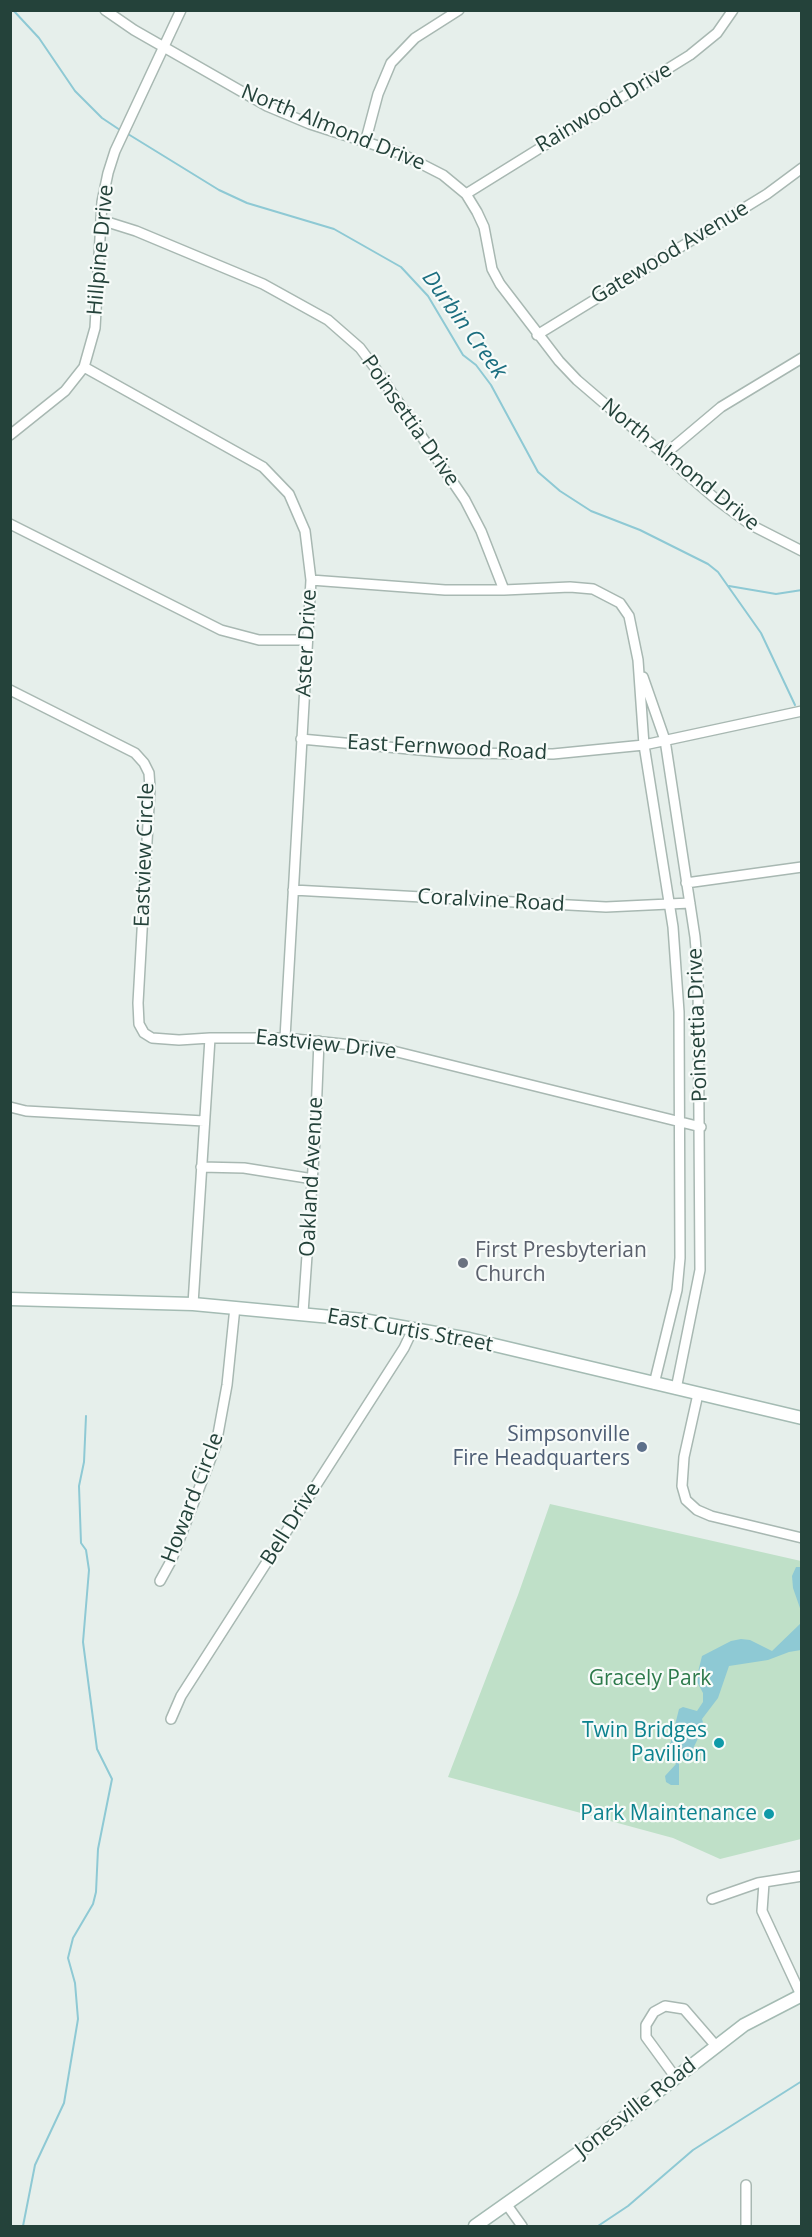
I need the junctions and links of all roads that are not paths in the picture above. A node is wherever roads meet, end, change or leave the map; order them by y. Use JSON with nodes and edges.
{"nodes":[{"id":1,"x":105,"y":10,"type":"edge"},
{"id":2,"x":181,"y":10,"type":"edge"},
{"id":3,"x":459,"y":10,"type":"edge"},
{"id":4,"x":733,"y":10,"type":"edge"},
{"id":5,"x":164,"y":47,"type":"junction"},
{"id":6,"x":365,"y":143,"type":"junction"},
{"id":7,"x":801,"y":168,"type":"edge"},
{"id":8,"x":466,"y":194,"type":"junction"},
{"id":9,"x":100,"y":220,"type":"junction"},
{"id":10,"x":537,"y":335,"type":"junction"},
{"id":11,"x":801,"y":358,"type":"edge"},
{"id":12,"x":84,"y":367,"type":"junction"},
{"id":13,"x":10,"y":435,"type":"edge"},
{"id":14,"x":664,"y":454,"type":"junction"},
{"id":15,"x":10,"y":524,"type":"edge"},
{"id":16,"x":801,"y":551,"type":"edge"},
{"id":17,"x":311,"y":580,"type":"junction"},
{"id":18,"x":504,"y":590,"type":"junction"},
{"id":19,"x":306,"y":640,"type":"junction"},
{"id":20,"x":638,"y":666,"type":"junction"},
{"id":21,"x":10,"y":690,"type":"edge"},
{"id":22,"x":801,"y":711,"type":"edge"},
{"id":23,"x":301,"y":739,"type":"junction"},
{"id":24,"x":664,"y":740,"type":"junction"},
{"id":25,"x":644,"y":744,"type":"junction"},
{"id":26,"x":801,"y":867,"type":"edge"},
{"id":27,"x":686,"y":883,"type":"junction"},
{"id":28,"x":292,"y":890,"type":"junction"},
{"id":29,"x":690,"y":903,"type":"junction"},
{"id":30,"x":669,"y":905,"type":"junction"},
{"id":31,"x":210,"y":1038,"type":"junction"},
{"id":32,"x":285,"y":1038,"type":"junction"},
{"id":33,"x":319,"y":1041,"type":"junction"},
{"id":34,"x":10,"y":1107,"type":"edge"},
{"id":35,"x":204,"y":1121,"type":"junction"},
{"id":36,"x":681,"y":1122,"type":"junction"},
{"id":37,"x":700,"y":1127,"type":"junction"},
{"id":38,"x":201,"y":1167,"type":"junction"},
{"id":39,"x":313,"y":1179,"type":"junction"},
{"id":40,"x":10,"y":1299,"type":"edge"},
{"id":41,"x":193,"y":1304,"type":"junction"},
{"id":42,"x":235,"y":1306,"type":"junction"},
{"id":43,"x":303,"y":1313,"type":"junction"},
{"id":44,"x":413,"y":1329,"type":"junction"},
{"id":45,"x":654,"y":1384,"type":"junction"},
{"id":46,"x":676,"y":1389,"type":"junction"},
{"id":47,"x":698,"y":1394,"type":"junction"},
{"id":48,"x":801,"y":1418,"type":"edge"},
{"id":49,"x":801,"y":1538,"type":"edge"},
{"id":50,"x":160,"y":1581,"type":"dead end"},
{"id":51,"x":171,"y":1719,"type":"dead end"},
{"id":52,"x":801,"y":1876,"type":"edge"},
{"id":53,"x":764,"y":1883,"type":"junction"},
{"id":54,"x":712,"y":1899,"type":"dead end"},
{"id":55,"x":801,"y":1995,"type":"edge"},
{"id":56,"x":716,"y":2046,"type":"junction"},
{"id":57,"x":676,"y":2078,"type":"junction"},
{"id":58,"x":746,"y":2185,"type":"dead end"},
{"id":59,"x":507,"y":2205,"type":"junction"},
{"id":60,"x":475,"y":2226,"type":"edge"},
{"id":61,"x":522,"y":2226,"type":"edge"},
{"id":62,"x":746,"y":2226,"type":"edge"}],
"edges":[{"from":1,"to":5,"type":"street","name":"North Almond Drive"},
{"from":2,"to":5,"type":"street","name":"Hillpine Drive"},
{"from":3,"to":6,"type":"street"},
{"from":4,"to":8,"type":"street","name":"Rainwood Drive"},
{"from":5,"to":6,"type":"street","name":"North Almond Drive"},
{"from":5,"to":9,"type":"street","name":"Hillpine Drive"},
{"from":6,"to":8,"type":"street","name":"North Almond Drive"},
{"from":7,"to":10,"type":"street","name":"Gatewood Avenue"},
{"from":8,"to":10,"type":"street","name":"North Almond Drive"},
{"from":9,"to":12,"type":"street","name":"Hillpine Drive"},
{"from":9,"to":18,"type":"street","name":"Poinsettia Drive"},
{"from":10,"to":14,"type":"street","name":"North Almond Drive"},
{"from":11,"to":14,"type":"street"},
{"from":12,"to":13,"type":"street","name":"Hillpine Drive"},
{"from":12,"to":17,"type":"street","name":"Aster Drive"},
{"from":14,"to":16,"type":"street","name":"North Almond Drive"},
{"from":15,"to":19,"type":"street"},
{"from":17,"to":18,"type":"street"},
{"from":17,"to":19,"type":"street","name":"Aster Drive"},
{"from":18,"to":20,"type":"street","name":"Poinsettia Drive"},
{"from":19,"to":23,"type":"street","name":"Aster Drive"},
{"from":20,"to":24,"type":"street","name":"Poinsettia Drive"},
{"from":20,"to":25,"type":"street","name":"Poinsettia Drive"},
{"from":21,"to":31,"type":"street","name":"Eastview Circle"},
{"from":22,"to":24,"type":"street","name":"East Fernwood Road"},
{"from":23,"to":25,"type":"street","name":"East Fernwood Road"},
{"from":23,"to":28,"type":"street","name":"Aster Drive"},
{"from":24,"to":25,"type":"street","name":"East Fernwood Road"},
{"from":24,"to":27,"type":"street","name":"Poinsettia Drive"},
{"from":25,"to":30,"type":"street","name":"Poinsettia Drive"},
{"from":26,"to":27,"type":"street"},
{"from":27,"to":29,"type":"street","name":"Poinsettia Drive"},
{"from":28,"to":30,"type":"street","name":"Coralvine Road"},
{"from":28,"to":32,"type":"street","name":"Aster Drive"},
{"from":29,"to":30,"type":"street","name":"Coralvine Road"},
{"from":29,"to":37,"type":"street","name":"Poinsettia Drive"},
{"from":30,"to":36,"type":"street","name":"Poinsettia Drive"},
{"from":31,"to":32,"type":"street","name":"Eastview Drive"},
{"from":31,"to":35,"type":"street"},
{"from":32,"to":33,"type":"street","name":"Eastview Drive"},
{"from":33,"to":36,"type":"street","name":"Eastview Drive"},
{"from":33,"to":39,"type":"street","name":"Oakland Avenue"},
{"from":34,"to":35,"type":"street"},
{"from":35,"to":38,"type":"street"},
{"from":36,"to":37,"type":"street","name":"Eastview Drive"},
{"from":36,"to":45,"type":"street","name":"Poinsettia Drive"},
{"from":37,"to":46,"type":"street","name":"Poinsettia Drive"},
{"from":38,"to":39,"type":"street"},
{"from":38,"to":41,"type":"street"},
{"from":39,"to":43,"type":"street","name":"Oakland Avenue"},
{"from":40,"to":41,"type":"main road","name":"East Curtis Street"},
{"from":41,"to":42,"type":"main road","name":"East Curtis Street"},
{"from":42,"to":43,"type":"main road","name":"East Curtis Street"},
{"from":42,"to":50,"type":"street","name":"Howard Circle"},
{"from":43,"to":44,"type":"main road","name":"East Curtis Street"},
{"from":44,"to":45,"type":"main road","name":"East Curtis Street"},
{"from":44,"to":51,"type":"street","name":"Bell Drive"},
{"from":45,"to":46,"type":"main road","name":"East Curtis Street"},
{"from":46,"to":47,"type":"main road","name":"East Curtis Street"},
{"from":47,"to":48,"type":"main road","name":"East Curtis Street"},
{"from":47,"to":49,"type":"street"},
{"from":52,"to":53,"type":"street"},
{"from":53,"to":54,"type":"street"},
{"from":53,"to":55,"type":"street"},
{"from":55,"to":56,"type":"main road","name":"Jonesville Road"},
{"from":56,"to":57,"type":"main road","name":"Jonesville Road"},
{"from":56,"to":57,"type":"street"},
{"from":57,"to":59,"type":"main road","name":"Jonesville Road"},
{"from":58,"to":62,"type":"street"},
{"from":59,"to":60,"type":"main road","name":"Jonesville Road"},
{"from":59,"to":61,"type":"street"}]}
